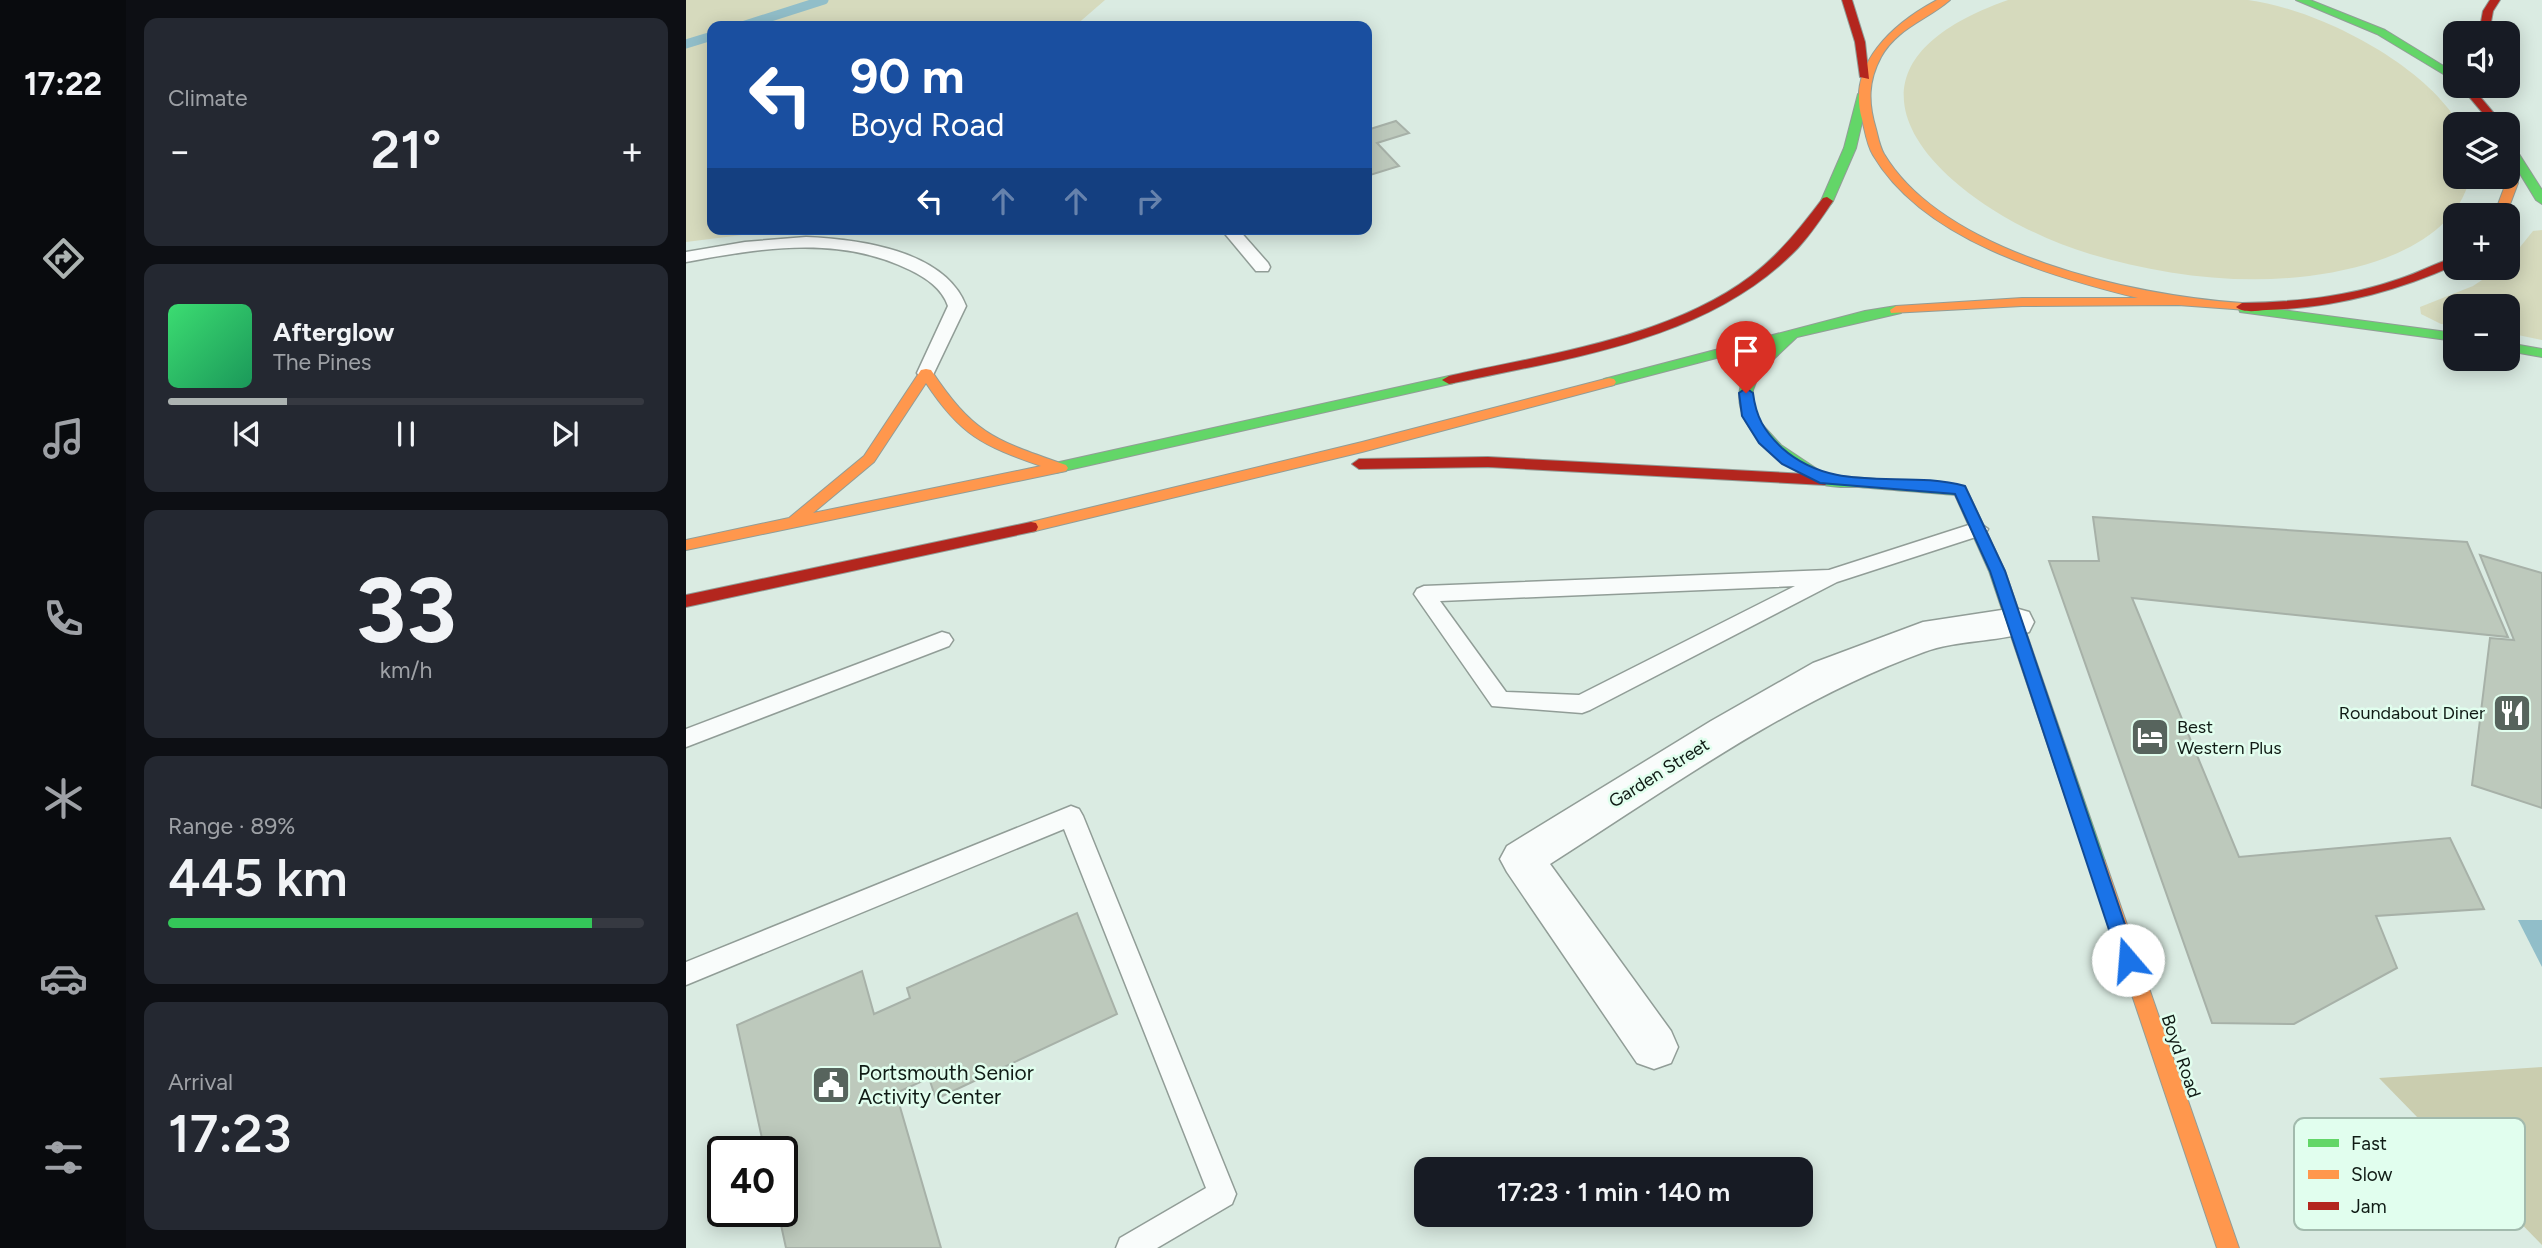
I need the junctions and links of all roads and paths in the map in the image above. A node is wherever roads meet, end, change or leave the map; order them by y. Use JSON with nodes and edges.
{"nodes":[{"id":1,"x":1847,"y":0,"type":"edge"},
{"id":2,"x":1945,"y":0,"type":"edge"},
{"id":3,"x":2301,"y":0,"type":"edge"},
{"id":4,"x":2495,"y":0,"type":"edge"},
{"id":5,"x":2486,"y":21,"type":"edge"},
{"id":6,"x":2443,"y":70,"type":"edge"},
{"id":7,"x":1865,"y":77,"type":"junction"},
{"id":8,"x":1862,"y":96,"type":"junction"},
{"id":9,"x":2476,"y":98,"type":"edge"},
{"id":10,"x":2488,"y":112,"type":"edge"},
{"id":11,"x":2520,"y":165,"type":"edge"},
{"id":12,"x":2542,"y":200,"type":"edge"},
{"id":13,"x":1233,"y":235,"type":"edge"},
{"id":14,"x":686,"y":257,"type":"edge"},
{"id":15,"x":2443,"y":266,"type":"edge"},
{"id":16,"x":1262,"y":267,"type":"dead end"},
{"id":17,"x":2187,"y":303,"type":"junction"},
{"id":18,"x":1795,"y":331,"type":"junction"},
{"id":19,"x":2443,"y":335,"type":"edge"},
{"id":20,"x":2520,"y":349,"type":"edge"},
{"id":21,"x":2542,"y":353,"type":"edge"},
{"id":22,"x":926,"y":373,"type":"junction"},
{"id":23,"x":1061,"y":468,"type":"junction"},
{"id":24,"x":1239,"y":475,"type":"junction"},
{"id":25,"x":1825,"y":480,"type":"junction"},
{"id":26,"x":788,"y":525,"type":"junction"},
{"id":27,"x":1978,"y":528,"type":"junction"},
{"id":28,"x":686,"y":545,"type":"edge"},
{"id":29,"x":1830,"y":577,"type":"junction"},
{"id":30,"x":686,"y":601,"type":"edge"},
{"id":31,"x":2015,"y":622,"type":"junction"},
{"id":32,"x":942,"y":640,"type":"dead end"},
{"id":33,"x":686,"y":738,"type":"edge"},
{"id":34,"x":686,"y":974,"type":"edge"},
{"id":35,"x":1654,"y":1047,"type":"dead end"},
{"id":36,"x":1130,"y":1248,"type":"edge"},
{"id":37,"x":2228,"y":1248,"type":"edge"}],
"edges":[{"from":1,"to":7,"type":"main road"},
{"from":2,"to":7,"type":"main road"},
{"from":3,"to":6,"type":"main road"},
{"from":4,"to":5,"type":"main road"},
{"from":7,"to":8,"type":"main road"},
{"from":8,"to":17,"type":"main road"},
{"from":8,"to":23,"type":"main road"},
{"from":9,"to":10,"type":"main road"},
{"from":11,"to":12,"type":"main road"},
{"from":13,"to":16,"type":"lane"},
{"from":14,"to":22,"type":"lane"},
{"from":15,"to":17,"type":"main road"},
{"from":17,"to":18,"type":"main road"},
{"from":17,"to":19,"type":"main road"},
{"from":18,"to":24,"type":"main road"},
{"from":18,"to":25,"type":"main road"},
{"from":20,"to":21,"type":"main road"},
{"from":22,"to":23,"type":"main road"},
{"from":22,"to":26,"type":"main road"},
{"from":23,"to":26,"type":"main road"},
{"from":24,"to":25,"type":"main road"},
{"from":24,"to":30,"type":"main road"},
{"from":25,"to":27,"type":"main road","name":"Boyd Road"},
{"from":26,"to":28,"type":"main road"},
{"from":27,"to":29,"type":"lane"},
{"from":27,"to":31,"type":"main road","name":"Boyd Road"},
{"from":29,"to":29,"type":"lane"},
{"from":31,"to":35,"type":"street","name":"Garden Street"},
{"from":31,"to":37,"type":"main road","name":"Boyd Road"},
{"from":32,"to":33,"type":"lane"},
{"from":34,"to":36,"type":"lane"}]}
